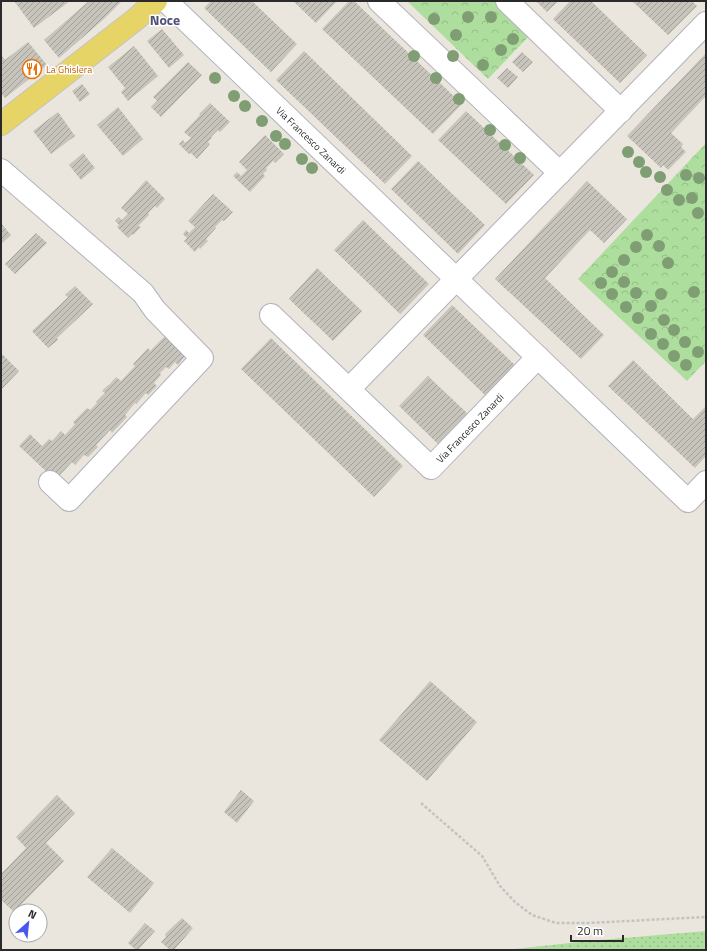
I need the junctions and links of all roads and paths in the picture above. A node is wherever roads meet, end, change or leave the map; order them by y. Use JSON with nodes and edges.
{"nodes":[{"id":1,"x":156,"y":1,"type":"edge"},
{"id":2,"x":166,"y":1,"type":"edge"},
{"id":3,"x":379,"y":1,"type":"edge"},
{"id":4,"x":507,"y":1,"type":"edge"},
{"id":5,"x":706,"y":23,"type":"edge"},
{"id":6,"x":621,"y":111,"type":"junction"},
{"id":7,"x":1,"y":124,"type":"edge"},
{"id":8,"x":1,"y":170,"type":"edge"},
{"id":9,"x":560,"y":173,"type":"junction"},
{"id":10,"x":455,"y":279,"type":"junction"},
{"id":11,"x":271,"y":315,"type":"dead end"},
{"id":12,"x":538,"y":357,"type":"junction"},
{"id":13,"x":349,"y":389,"type":"junction"},
{"id":14,"x":50,"y":482,"type":"dead end"},
{"id":15,"x":706,"y":482,"type":"edge"},
{"id":16,"x":421,"y":803,"type":"dead end"},
{"id":17,"x":706,"y":917,"type":"edge"}],
"edges":[{"from":1,"to":7,"type":"main road"},
{"from":2,"to":10,"type":"street","name":"Via Francesco Zanardi"},
{"from":3,"to":9,"type":"street"},
{"from":4,"to":6,"type":"street"},
{"from":5,"to":6,"type":"street"},
{"from":6,"to":9,"type":"street"},
{"from":8,"to":14,"type":"street"},
{"from":9,"to":10,"type":"street"},
{"from":10,"to":12,"type":"street","name":"Via Francesco Zanardi"},
{"from":10,"to":13,"type":"street"},
{"from":11,"to":13,"type":"street","name":"Via Francesco Zanardi"},
{"from":12,"to":13,"type":"street","name":"Via Francesco Zanardi"},
{"from":12,"to":15,"type":"street","name":"Via Francesco Zanardi"},
{"from":16,"to":17,"type":"path"}]}
